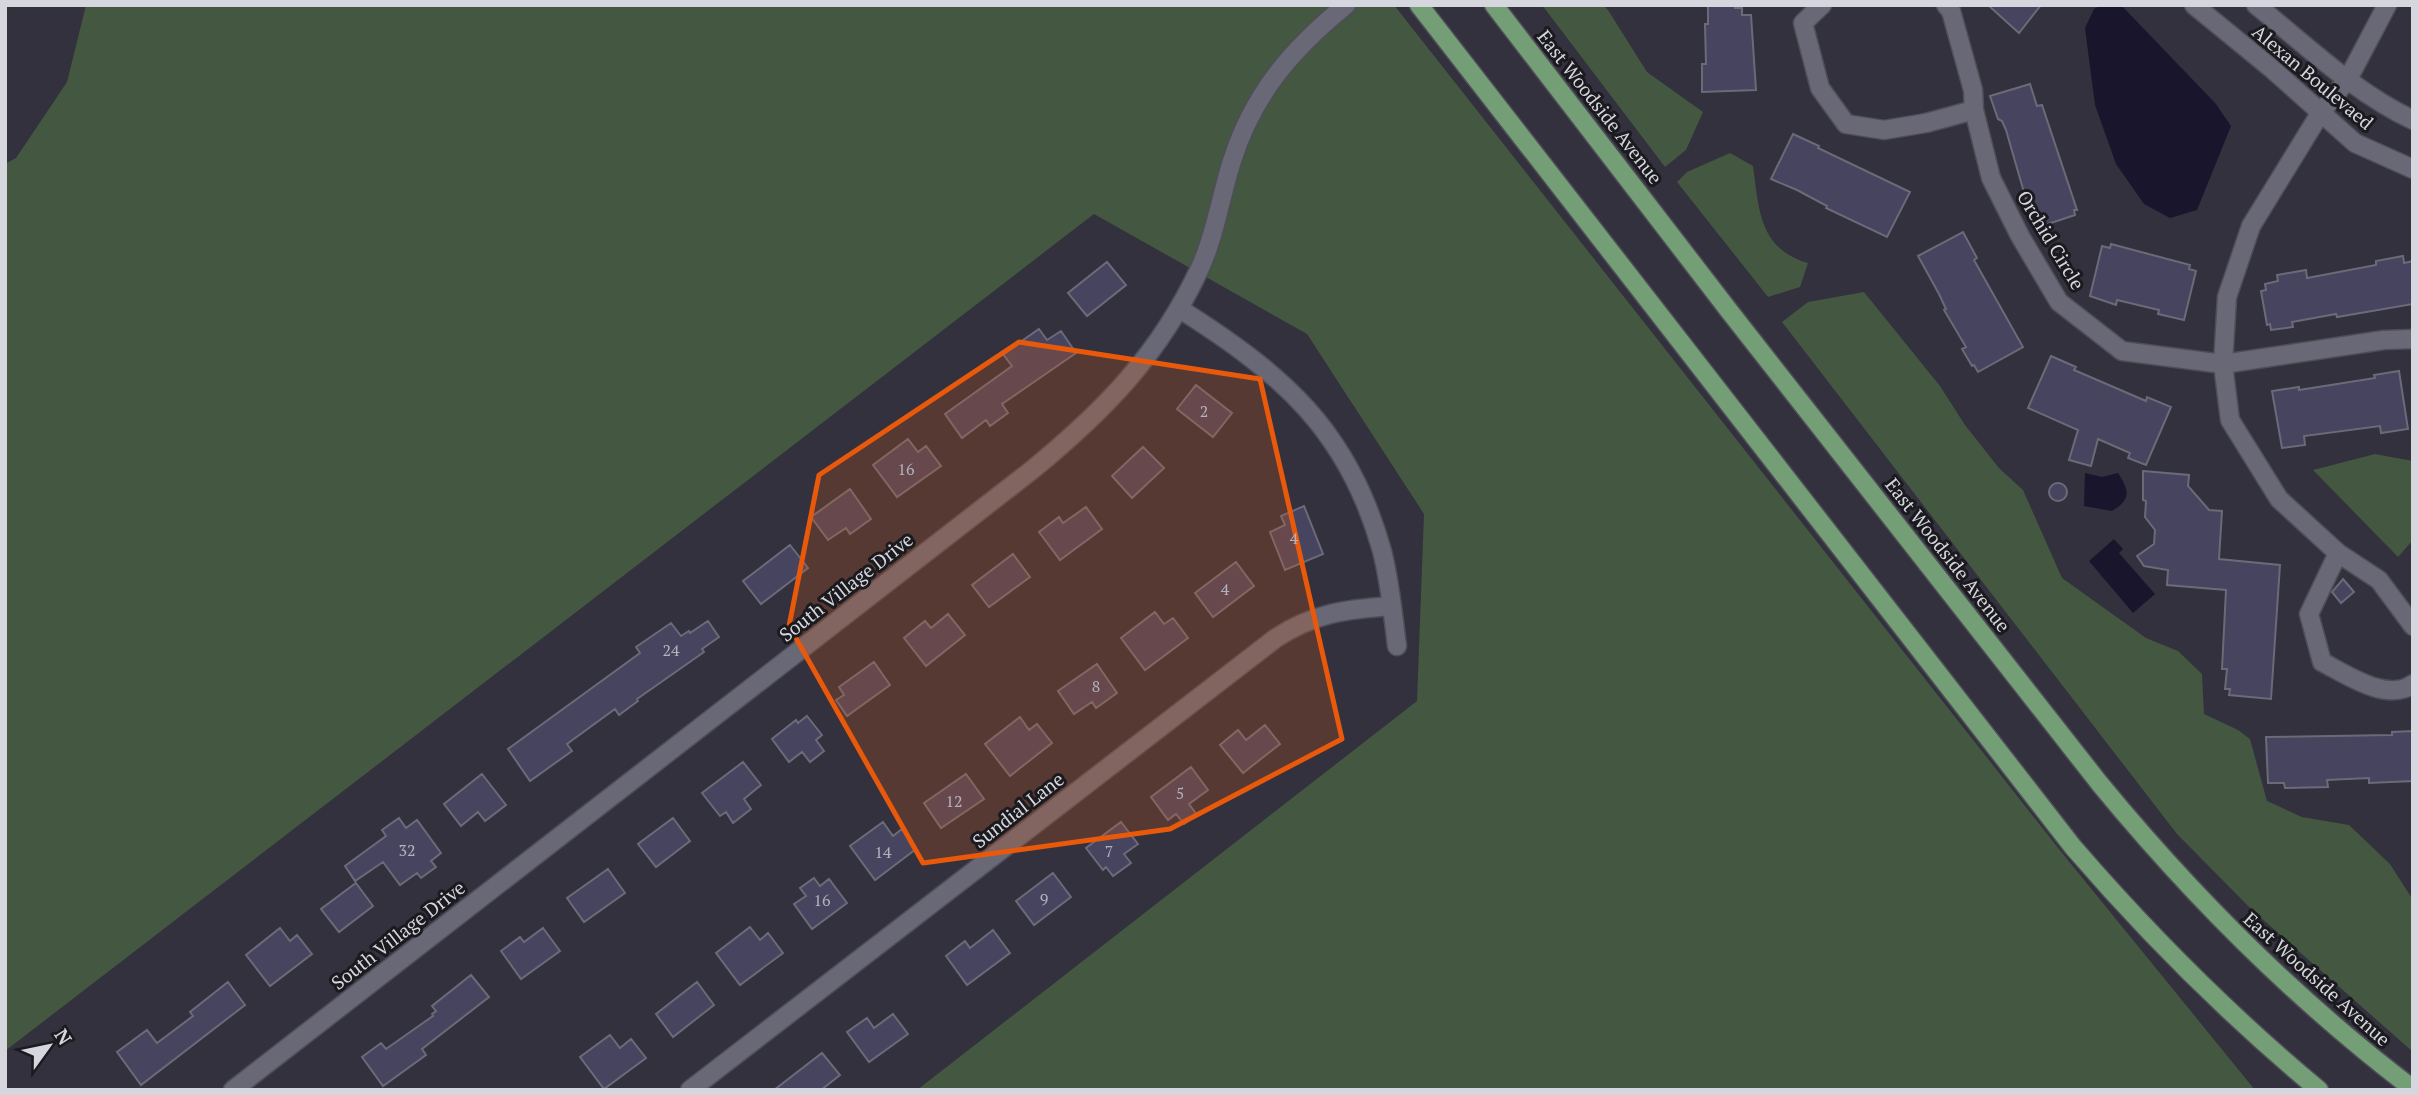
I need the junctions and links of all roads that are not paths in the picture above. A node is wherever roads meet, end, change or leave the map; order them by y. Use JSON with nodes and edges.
{"nodes":[{"id":1,"x":1346,"y":5,"type":"edge"},
{"id":2,"x":1419,"y":5,"type":"edge"},
{"id":3,"x":1494,"y":5,"type":"edge"},
{"id":4,"x":1822,"y":5,"type":"edge"},
{"id":5,"x":1946,"y":5,"type":"edge"},
{"id":6,"x":2193,"y":5,"type":"edge"},
{"id":7,"x":2256,"y":5,"type":"edge"},
{"id":8,"x":2387,"y":5,"type":"edge"},
{"id":9,"x":2347,"y":79,"type":"junction"},
{"id":10,"x":1975,"y":110,"type":"junction"},
{"id":11,"x":2321,"y":112,"type":"junction"},
{"id":12,"x":2413,"y":120,"type":"edge"},
{"id":13,"x":2413,"y":169,"type":"edge"},
{"id":14,"x":1180,"y":309,"type":"junction"},
{"id":15,"x":2413,"y":339,"type":"edge"},
{"id":16,"x":2223,"y":364,"type":"junction"},
{"id":17,"x":2338,"y":553,"type":"junction"},
{"id":18,"x":1392,"y":606,"type":"junction"},
{"id":19,"x":2413,"y":626,"type":"edge"},
{"id":20,"x":1397,"y":646,"type":"dead end"},
{"id":21,"x":2413,"y":684,"type":"edge"},
{"id":22,"x":2413,"y":1089,"type":"edge"},
{"id":23,"x":233,"y":1090,"type":"edge"},
{"id":24,"x":690,"y":1090,"type":"edge"},
{"id":25,"x":2319,"y":1090,"type":"edge"}],
"edges":[{"from":1,"to":14,"type":"street","name":"South Village Drive"},
{"from":2,"to":25,"type":"main road"},
{"from":3,"to":22,"type":"main road","name":"East Woodside Avenue"},
{"from":4,"to":10,"type":"street"},
{"from":5,"to":10,"type":"street","name":"Orchid Circle"},
{"from":6,"to":11,"type":"street","name":"Alexan Boulevaed"},
{"from":7,"to":9,"type":"street","name":"Alexan Boulevaed"},
{"from":8,"to":9,"type":"street"},
{"from":9,"to":11,"type":"street"},
{"from":9,"to":12,"type":"street","name":"Alexan Boulevaed"},
{"from":10,"to":16,"type":"street","name":"Orchid Circle"},
{"from":11,"to":13,"type":"street","name":"Alexan Boulevaed"},
{"from":11,"to":16,"type":"street"},
{"from":14,"to":18,"type":"street"},
{"from":14,"to":23,"type":"street","name":"South Village Drive"},
{"from":15,"to":16,"type":"street","name":"Orchid Circle"},
{"from":16,"to":17,"type":"street"},
{"from":17,"to":19,"type":"street"},
{"from":17,"to":21,"type":"street"},
{"from":18,"to":20,"type":"street"},
{"from":18,"to":24,"type":"street","name":"Sundial Lane"}]}
